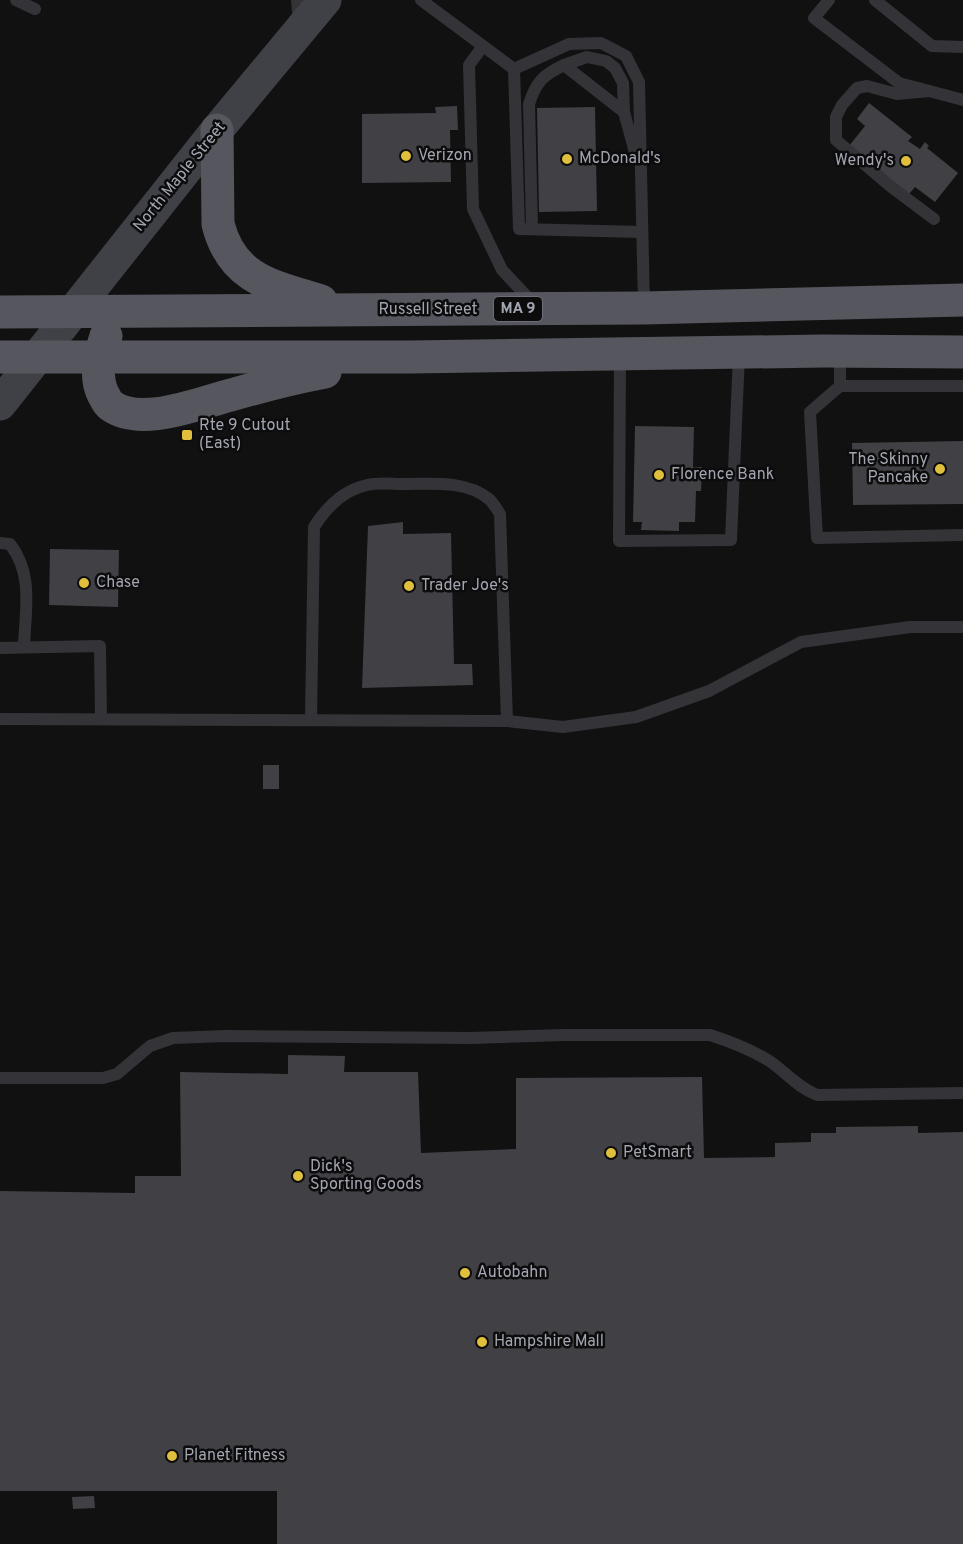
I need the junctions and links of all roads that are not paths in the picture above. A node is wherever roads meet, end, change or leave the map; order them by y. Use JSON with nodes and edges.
{"nodes":[{"id":1,"x":15,"y":0,"type":"edge"},
{"id":2,"x":325,"y":0,"type":"edge"},
{"id":3,"x":421,"y":0,"type":"edge"},
{"id":4,"x":829,"y":0,"type":"edge"},
{"id":5,"x":875,"y":0,"type":"edge"},
{"id":6,"x":35,"y":9,"type":"dead end"},
{"id":7,"x":298,"y":15,"type":"edge"},
{"id":8,"x":483,"y":46,"type":"junction"},
{"id":9,"x":963,"y":47,"type":"edge"},
{"id":10,"x":564,"y":65,"type":"junction"},
{"id":11,"x":514,"y":69,"type":"junction"},
{"id":12,"x":929,"y":91,"type":"junction"},
{"id":13,"x":963,"y":100,"type":"edge"},
{"id":14,"x":624,"y":112,"type":"junction"},
{"id":15,"x":217,"y":130,"type":"junction"},
{"id":16,"x":641,"y":174,"type":"junction"},
{"id":17,"x":934,"y":219,"type":"dead end"},
{"id":18,"x":532,"y":229,"type":"junction"},
{"id":19,"x":642,"y":232,"type":"junction"},
{"id":20,"x":963,"y":300,"type":"edge"},
{"id":21,"x":644,"y":308,"type":"junction"},
{"id":22,"x":539,"y":309,"type":"junction"},
{"id":23,"x":348,"y":310,"type":"junction"},
{"id":24,"x":0,"y":312,"type":"edge"},
{"id":25,"x":72,"y":312,"type":"junction"},
{"id":26,"x":122,"y":312,"type":"junction"},
{"id":27,"x":840,"y":351,"type":"junction"},
{"id":28,"x":739,"y":352,"type":"junction"},
{"id":29,"x":963,"y":352,"type":"edge"},
{"id":30,"x":620,"y":354,"type":"junction"},
{"id":31,"x":38,"y":356,"type":"junction"},
{"id":32,"x":0,"y":357,"type":"edge"},
{"id":33,"x":99,"y":357,"type":"junction"},
{"id":34,"x":410,"y":357,"type":"junction"},
{"id":35,"x":840,"y":386,"type":"junction"},
{"id":36,"x":963,"y":386,"type":"edge"},
{"id":37,"x":0,"y":404,"type":"edge"},
{"id":38,"x":963,"y":535,"type":"edge"},
{"id":39,"x":0,"y":543,"type":"edge"},
{"id":40,"x":963,"y":627,"type":"edge"},
{"id":41,"x":24,"y":647,"type":"junction"},
{"id":42,"x":0,"y":648,"type":"edge"},
{"id":43,"x":0,"y":718,"type":"edge"},
{"id":44,"x":100,"y":719,"type":"junction"},
{"id":45,"x":310,"y":720,"type":"junction"},
{"id":46,"x":507,"y":721,"type":"junction"},
{"id":47,"x":0,"y":1078,"type":"edge"},
{"id":48,"x":963,"y":1093,"type":"edge"}],
"edges":[{"from":1,"to":6,"type":"lane"},
{"from":2,"to":7,"type":"main road","name":"North Maple Street"},
{"from":3,"to":8,"type":"lane"},
{"from":4,"to":12,"type":"lane"},
{"from":5,"to":9,"type":"lane"},
{"from":7,"to":15,"type":"main road","name":"North Maple Street"},
{"from":8,"to":11,"type":"lane"},
{"from":8,"to":22,"type":"lane"},
{"from":10,"to":14,"type":"lane"},
{"from":10,"to":14,"type":"lane"},
{"from":10,"to":18,"type":"lane"},
{"from":11,"to":16,"type":"lane"},
{"from":11,"to":18,"type":"lane"},
{"from":12,"to":13,"type":"lane"},
{"from":12,"to":17,"type":"lane"},
{"from":14,"to":16,"type":"lane"},
{"from":15,"to":23,"type":"highway"},
{"from":15,"to":25,"type":"main road","name":"North Maple Street"},
{"from":16,"to":19,"type":"lane"},
{"from":18,"to":19,"type":"lane"},
{"from":19,"to":21,"type":"lane"},
{"from":20,"to":21,"type":"highway","name":"Russell Street","number":"MA 9"},
{"from":21,"to":22,"type":"highway","name":"Russell Street","number":"MA 9"},
{"from":22,"to":23,"type":"highway","name":"Russell Street","number":"MA 9"},
{"from":23,"to":26,"type":"highway","name":"Russell Street","number":"MA 9"},
{"from":24,"to":25,"type":"highway","name":"Russell Street","number":"MA 9"},
{"from":25,"to":26,"type":"highway","name":"Russell Street","number":"MA 9"},
{"from":25,"to":31,"type":"main road","name":"North Maple Street"},
{"from":26,"to":33,"type":"highway"},
{"from":27,"to":28,"type":"highway"},
{"from":27,"to":29,"type":"highway"},
{"from":27,"to":35,"type":"lane"},
{"from":28,"to":30,"type":"highway"},
{"from":28,"to":30,"type":"lane"},
{"from":30,"to":34,"type":"highway"},
{"from":31,"to":32,"type":"highway"},
{"from":31,"to":33,"type":"highway"},
{"from":31,"to":37,"type":"main road","name":"North Maple Street"},
{"from":33,"to":34,"type":"highway"},
{"from":33,"to":34,"type":"highway"},
{"from":35,"to":36,"type":"lane"},
{"from":35,"to":38,"type":"lane"},
{"from":39,"to":41,"type":"lane"},
{"from":40,"to":46,"type":"lane"},
{"from":41,"to":42,"type":"lane"},
{"from":41,"to":44,"type":"lane"},
{"from":43,"to":44,"type":"lane"},
{"from":44,"to":45,"type":"lane"},
{"from":45,"to":46,"type":"lane"},
{"from":45,"to":46,"type":"lane"},
{"from":47,"to":48,"type":"lane"}]}
